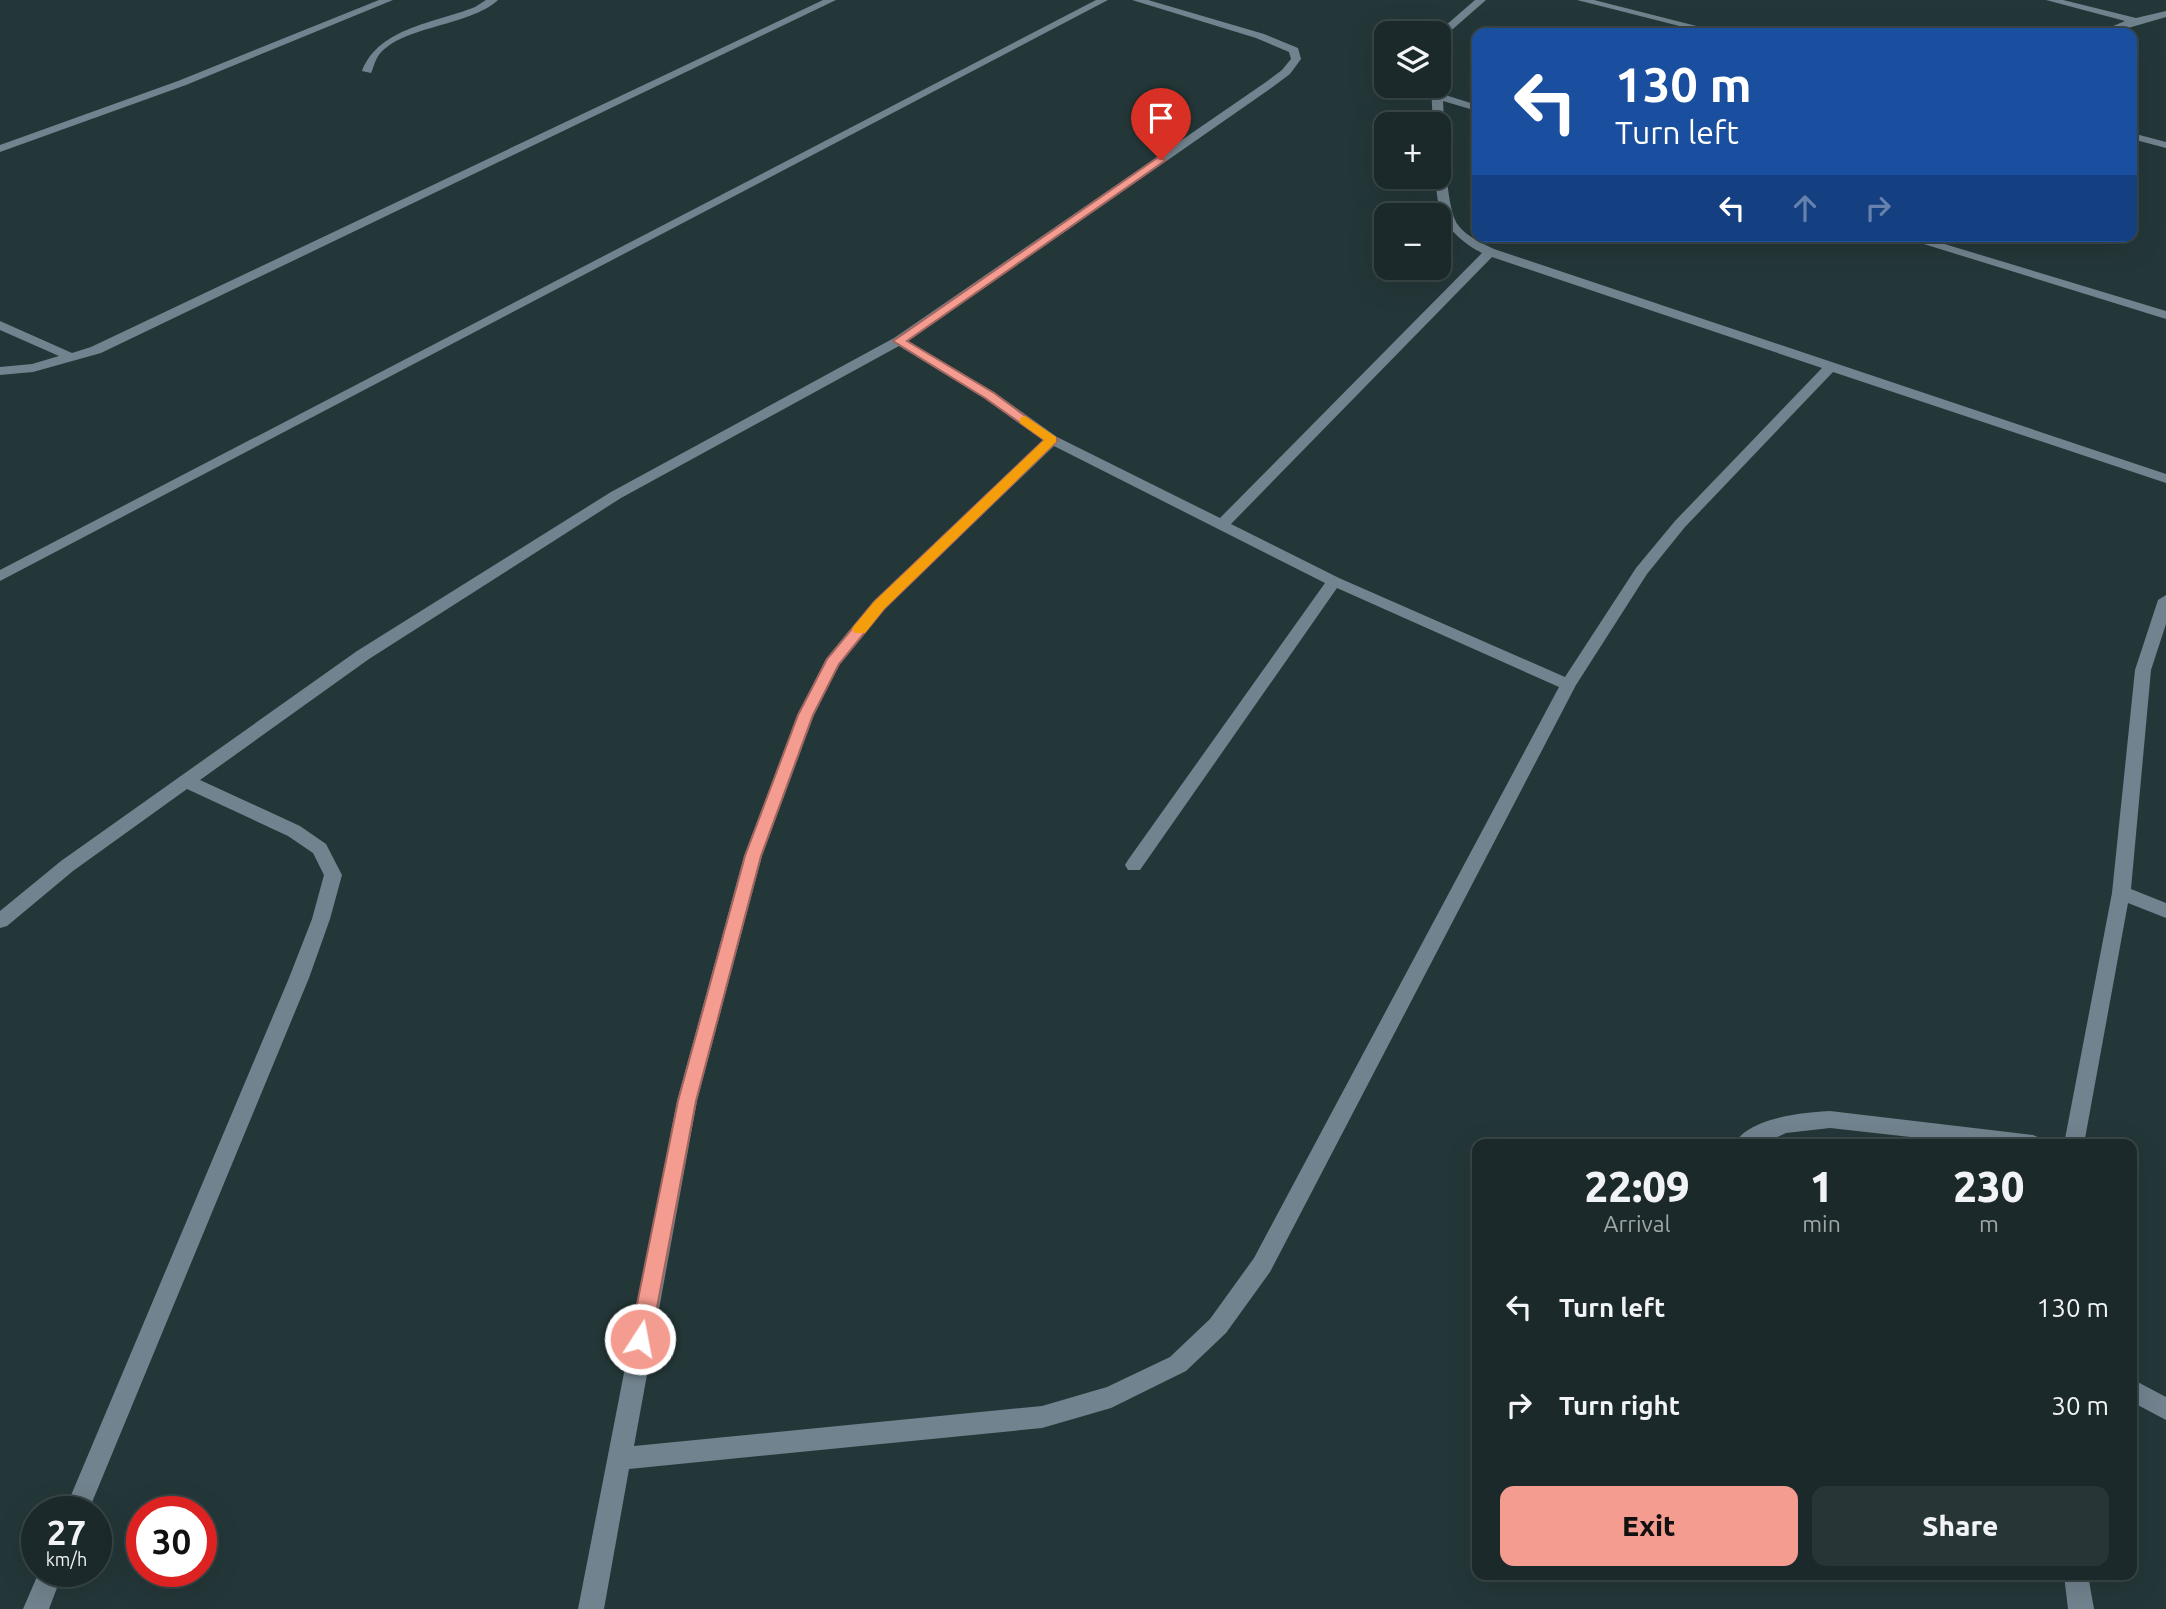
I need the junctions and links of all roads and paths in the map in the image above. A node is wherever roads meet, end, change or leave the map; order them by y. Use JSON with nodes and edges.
{"nodes":[{"id":1,"x":388,"y":0,"type":"edge"},
{"id":2,"x":493,"y":0,"type":"edge"},
{"id":3,"x":831,"y":0,"type":"edge"},
{"id":4,"x":1104,"y":0,"type":"edge"},
{"id":5,"x":1137,"y":0,"type":"edge"},
{"id":6,"x":1481,"y":0,"type":"edge"},
{"id":7,"x":1583,"y":0,"type":"edge"},
{"id":8,"x":1619,"y":0,"type":"edge"},
{"id":9,"x":2051,"y":0,"type":"edge"},
{"id":10,"x":1609,"y":6,"type":"junction"},
{"id":11,"x":2166,"y":14,"type":"edge"},
{"id":12,"x":2136,"y":21,"type":"junction"},
{"id":13,"x":1451,"y":24,"type":"edge"},
{"id":14,"x":1699,"y":28,"type":"edge"},
{"id":15,"x":2116,"y":28,"type":"edge"},
{"id":16,"x":368,"y":71,"type":"dead end"},
{"id":17,"x":1451,"y":97,"type":"edge"},
{"id":18,"x":1437,"y":98,"type":"edge"},
{"id":19,"x":1472,"y":106,"type":"edge"},
{"id":20,"x":2137,"y":137,"type":"edge"},
{"id":21,"x":2166,"y":145,"type":"edge"},
{"id":22,"x":0,"y":149,"type":"edge"},
{"id":23,"x":1924,"y":242,"type":"edge"},
{"id":24,"x":1490,"y":252,"type":"junction"},
{"id":25,"x":2166,"y":315,"type":"edge"},
{"id":26,"x":0,"y":325,"type":"edge"},
{"id":27,"x":899,"y":341,"type":"junction"},
{"id":28,"x":71,"y":357,"type":"junction"},
{"id":29,"x":1832,"y":365,"type":"junction"},
{"id":30,"x":0,"y":371,"type":"edge"},
{"id":31,"x":1052,"y":440,"type":"junction"},
{"id":32,"x":2166,"y":479,"type":"edge"},
{"id":33,"x":1221,"y":526,"type":"junction"},
{"id":34,"x":0,"y":576,"type":"edge"},
{"id":35,"x":1334,"y":581,"type":"junction"},
{"id":36,"x":2166,"y":600,"type":"edge"},
{"id":37,"x":1568,"y":685,"type":"junction"},
{"id":38,"x":186,"y":781,"type":"junction"},
{"id":39,"x":1135,"y":864,"type":"dead end"},
{"id":40,"x":2121,"y":893,"type":"junction"},
{"id":41,"x":2166,"y":911,"type":"edge"},
{"id":42,"x":0,"y":921,"type":"edge"},
{"id":43,"x":1755,"y":1139,"type":"edge"},
{"id":44,"x":1995,"y":1139,"type":"edge"},
{"id":45,"x":2075,"y":1139,"type":"edge"},
{"id":46,"x":2137,"y":1393,"type":"edge"},
{"id":47,"x":2166,"y":1409,"type":"edge"},
{"id":48,"x":619,"y":1459,"type":"junction"},
{"id":49,"x":83,"y":1496,"type":"edge"},
{"id":50,"x":2077,"y":1580,"type":"edge"},
{"id":51,"x":45,"y":1587,"type":"edge"},
{"id":52,"x":36,"y":1609,"type":"edge"},
{"id":53,"x":591,"y":1609,"type":"edge"},
{"id":54,"x":2081,"y":1609,"type":"edge"}],
"edges":[{"from":1,"to":22,"type":"street"},
{"from":2,"to":16,"type":"street"},
{"from":3,"to":28,"type":"street"},
{"from":4,"to":34,"type":"street"},
{"from":5,"to":27,"type":"street"},
{"from":6,"to":13,"type":"street"},
{"from":7,"to":10,"type":"street"},
{"from":8,"to":10,"type":"street"},
{"from":9,"to":12,"type":"street"},
{"from":10,"to":14,"type":"street"},
{"from":11,"to":12,"type":"street"},
{"from":12,"to":15,"type":"street"},
{"from":17,"to":19,"type":"street"},
{"from":18,"to":24,"type":"street"},
{"from":20,"to":21,"type":"street"},
{"from":23,"to":25,"type":"street"},
{"from":24,"to":29,"type":"street"},
{"from":24,"to":33,"type":"street"},
{"from":26,"to":28,"type":"street"},
{"from":27,"to":31,"type":"street"},
{"from":27,"to":38,"type":"street"},
{"from":28,"to":30,"type":"street"},
{"from":29,"to":32,"type":"street"},
{"from":29,"to":37,"type":"street"},
{"from":31,"to":33,"type":"street"},
{"from":31,"to":48,"type":"street"},
{"from":33,"to":35,"type":"street"},
{"from":35,"to":37,"type":"street"},
{"from":35,"to":39,"type":"street"},
{"from":36,"to":40,"type":"street"},
{"from":37,"to":48,"type":"street"},
{"from":38,"to":42,"type":"street"},
{"from":38,"to":49,"type":"street"},
{"from":40,"to":41,"type":"street"},
{"from":40,"to":45,"type":"street"},
{"from":43,"to":44,"type":"street"},
{"from":46,"to":47,"type":"street"},
{"from":48,"to":53,"type":"street"},
{"from":50,"to":54,"type":"street"},
{"from":51,"to":52,"type":"street"}]}
